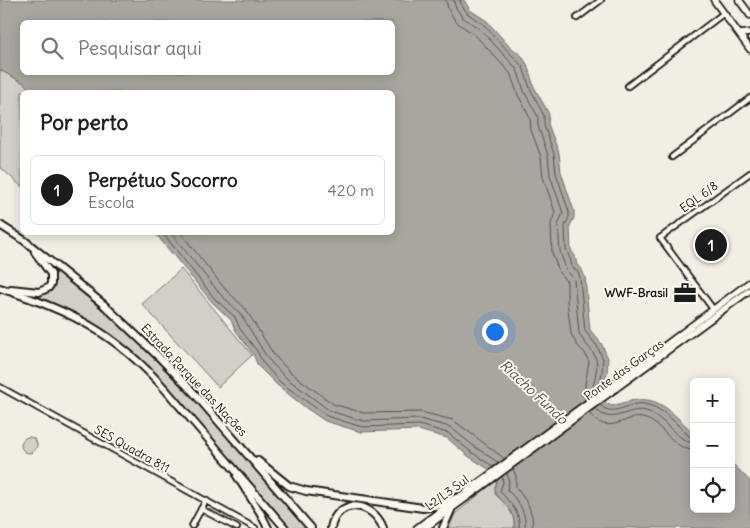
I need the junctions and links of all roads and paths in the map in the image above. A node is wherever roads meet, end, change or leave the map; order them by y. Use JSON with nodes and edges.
{"nodes":[{"id":1,"x":601,"y":0,"type":"edge"},
{"id":2,"x":714,"y":0,"type":"edge"},
{"id":3,"x":739,"y":0,"type":"edge"},
{"id":4,"x":724,"y":13,"type":"junction"},
{"id":5,"x":750,"y":15,"type":"edge"},
{"id":6,"x":577,"y":18,"type":"dead end"},
{"id":7,"x":750,"y":33,"type":"edge"},
{"id":8,"x":740,"y":34,"type":"junction"},
{"id":9,"x":749,"y":44,"type":"edge"},
{"id":10,"x":628,"y":86,"type":"dead end"},
{"id":11,"x":750,"y":98,"type":"edge"},
{"id":12,"x":672,"y":157,"type":"dead end"},
{"id":13,"x":750,"y":173,"type":"edge"},
{"id":14,"x":0,"y":225,"type":"edge"},
{"id":15,"x":25,"y":241,"type":"junction"},
{"id":16,"x":750,"y":282,"type":"edge"},
{"id":17,"x":0,"y":288,"type":"edge"},
{"id":18,"x":750,"y":290,"type":"edge"},
{"id":19,"x":713,"y":309,"type":"junction"},
{"id":20,"x":618,"y":384,"type":"junction"},
{"id":21,"x":0,"y":387,"type":"edge"},
{"id":22,"x":238,"y":444,"type":"junction"},
{"id":23,"x":232,"y":466,"type":"junction"},
{"id":24,"x":489,"y":475,"type":"joint"},
{"id":25,"x":485,"y":484,"type":"joint"},
{"id":26,"x":461,"y":496,"type":"junction"},
{"id":27,"x":206,"y":500,"type":"junction"},
{"id":28,"x":201,"y":509,"type":"junction"},
{"id":29,"x":451,"y":510,"type":"junction"},
{"id":30,"x":192,"y":526,"type":"dead end"},
{"id":31,"x":237,"y":528,"type":"edge"},
{"id":32,"x":255,"y":528,"type":"edge"},
{"id":33,"x":268,"y":528,"type":"edge"},
{"id":34,"x":285,"y":528,"type":"edge"},
{"id":35,"x":310,"y":528,"type":"edge"},
{"id":36,"x":331,"y":528,"type":"edge"},
{"id":37,"x":382,"y":528,"type":"edge"},
{"id":38,"x":417,"y":528,"type":"edge"},
{"id":39,"x":425,"y":528,"type":"edge"},
{"id":40,"x":443,"y":528,"type":"edge"}],
"edges":[{"from":1,"to":6,"type":"street"},
{"from":2,"to":4,"type":"main road"},
{"from":3,"to":5,"type":"main road"},
{"from":4,"to":8,"type":"main road"},
{"from":4,"to":10,"type":"street"},
{"from":7,"to":8,"type":"main road"},
{"from":8,"to":9,"type":"main road"},
{"from":11,"to":12,"type":"street"},
{"from":13,"to":19,"type":"street","name":"EQL 6/8"},
{"from":14,"to":15,"type":"highway","name":"Estrada Parque das Nações"},
{"from":15,"to":17,"type":"highway"},
{"from":15,"to":22,"type":"highway","name":"Estrada Parque das Nações"},
{"from":16,"to":19,"type":"main road","name":"Ponte das Garças"},
{"from":17,"to":23,"type":"highway"},
{"from":18,"to":20,"type":"main road","name":"Ponte das Garças"},
{"from":19,"to":20,"type":"main road","name":"Ponte das Garças"},
{"from":20,"to":24,"type":"main road","name":"Ponte das Garças"},
{"from":20,"to":25,"type":"main road","name":"Ponte das Garças"},
{"from":21,"to":27,"type":"street","name":"SES Quadra 811"},
{"from":22,"to":26,"type":"highway"},
{"from":22,"to":35,"type":"highway","name":"Estrada Parque das Nações"},
{"from":23,"to":33,"type":"highway"},
{"from":23,"to":34,"type":"highway"},
{"from":24,"to":26,"type":"main road","name":"L2/L3 Sul"},
{"from":25,"to":29,"type":"main road","name":"L2/L3 Sul"},
{"from":26,"to":38,"type":"main road","name":"L2/L3 Sul"},
{"from":27,"to":28,"type":"street"},
{"from":27,"to":32,"type":"street","name":"SES Quadra 811"},
{"from":28,"to":30,"type":"street"},
{"from":28,"to":31,"type":"street"},
{"from":29,"to":39,"type":"main road","name":"L2/L3 Sul"},
{"from":29,"to":40,"type":"highway"},
{"from":36,"to":37,"type":"highway"}]}
